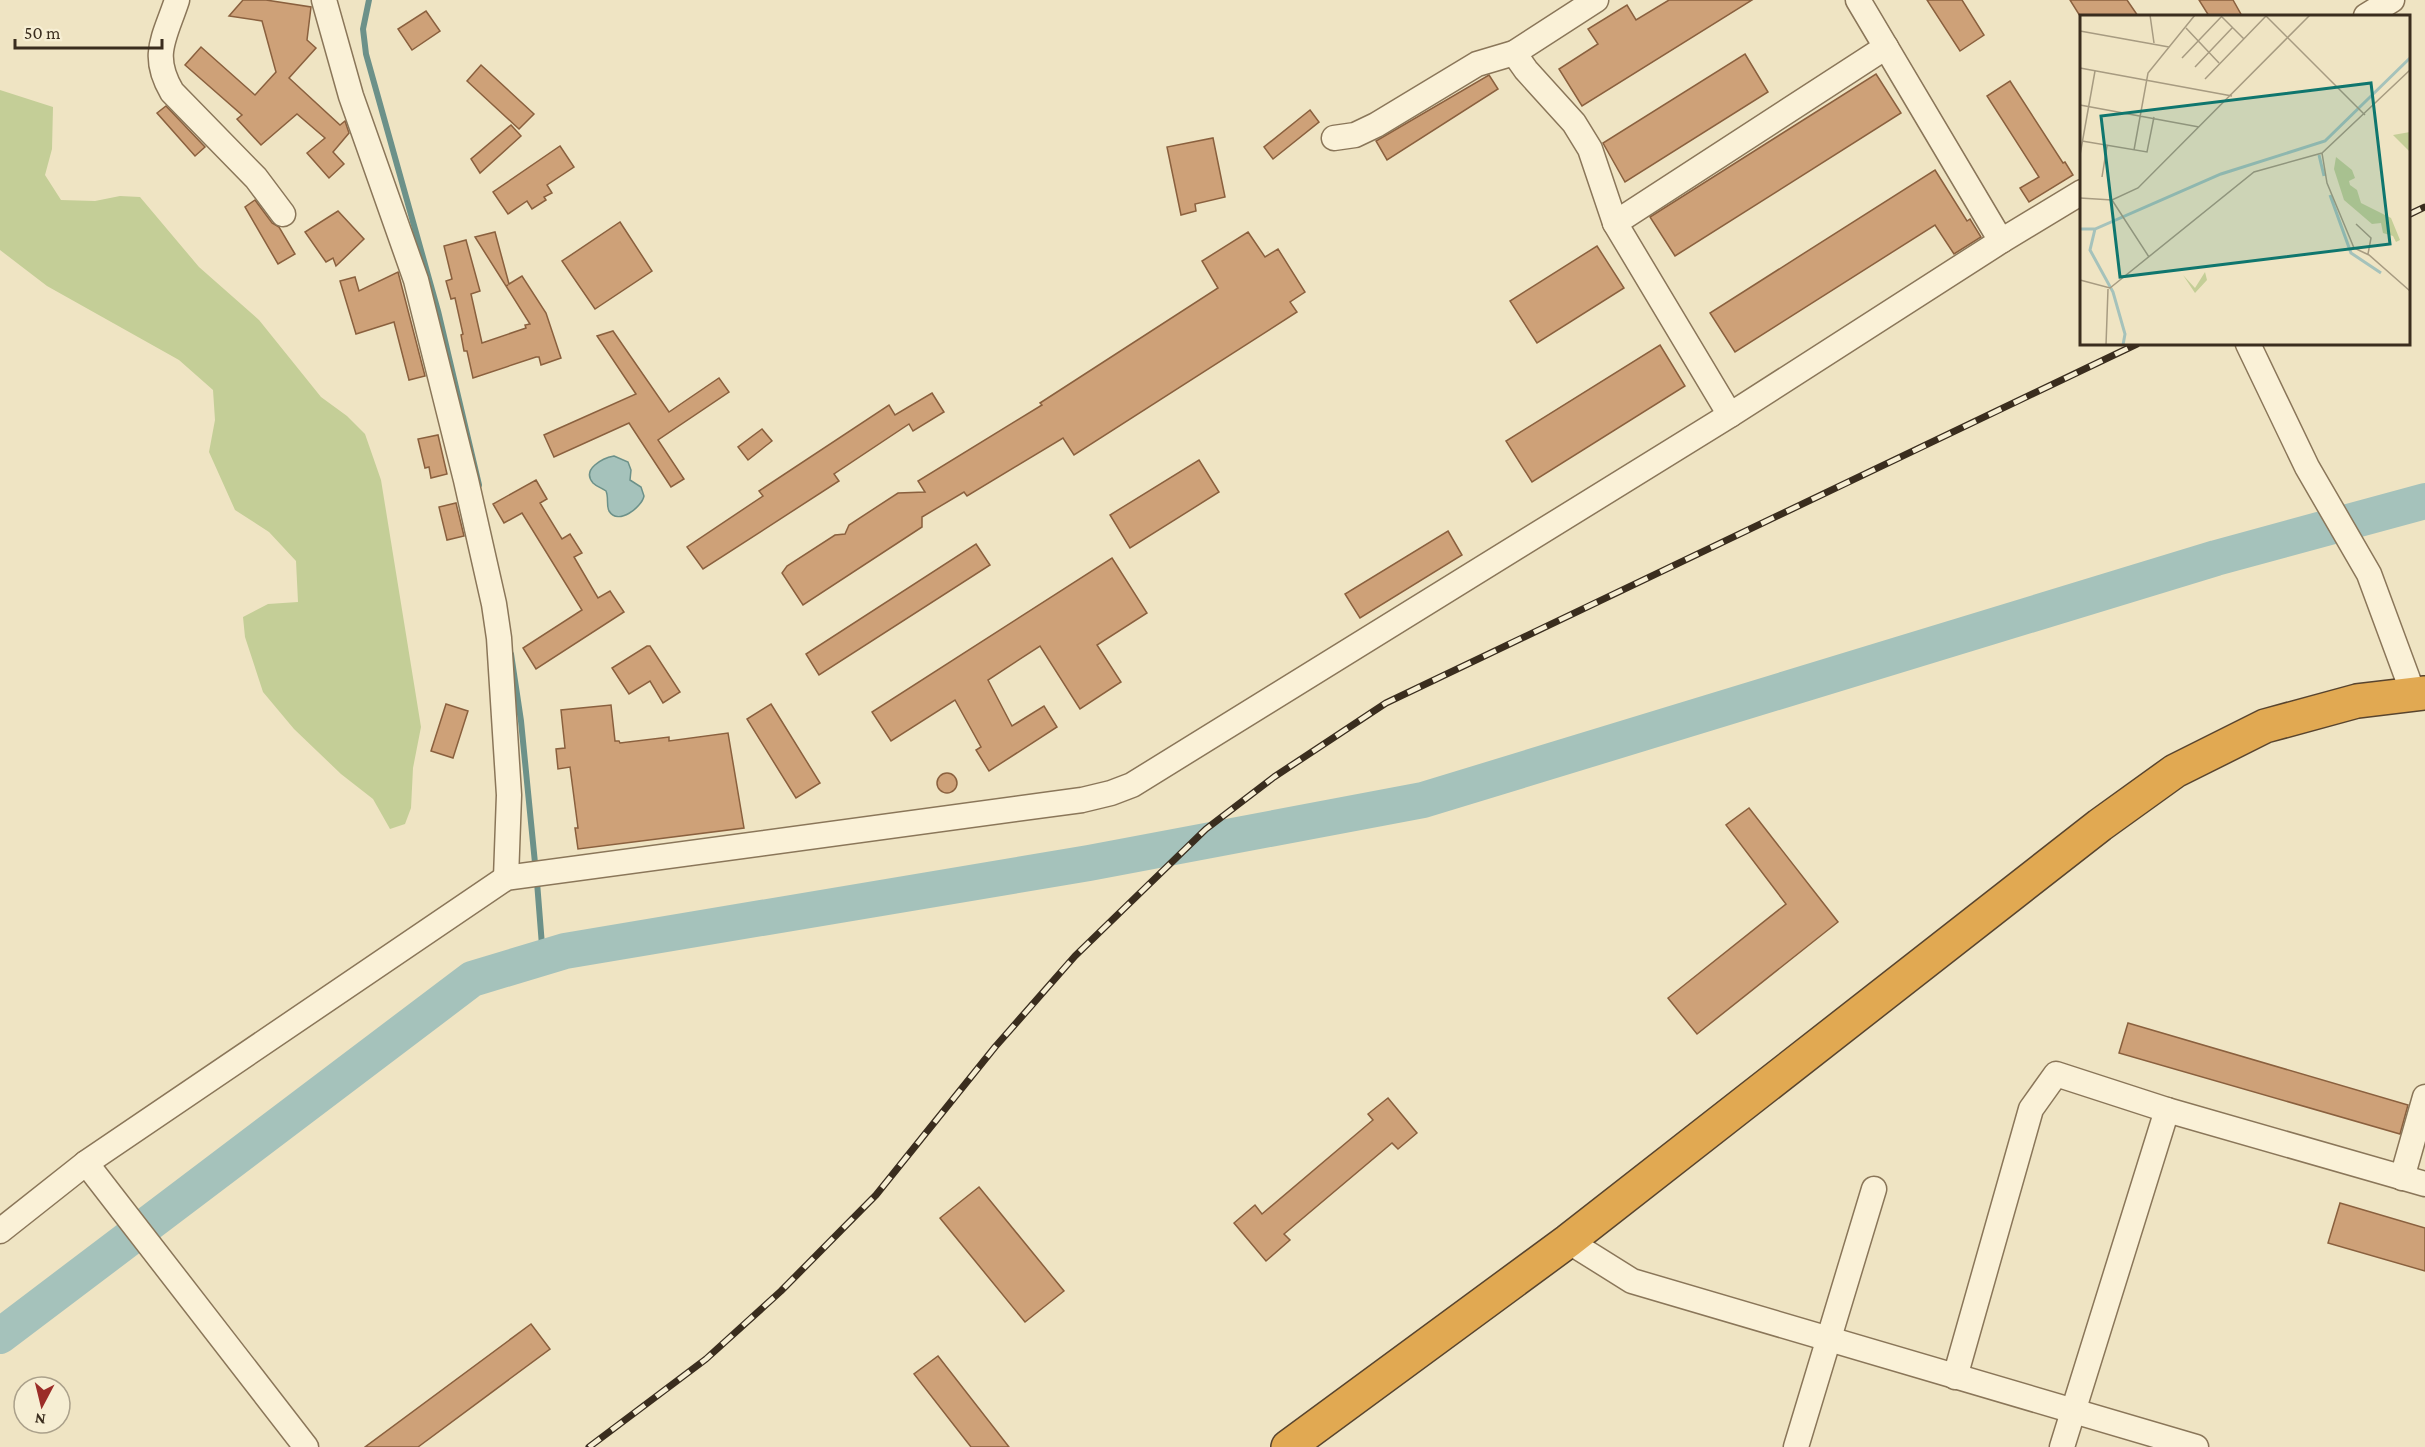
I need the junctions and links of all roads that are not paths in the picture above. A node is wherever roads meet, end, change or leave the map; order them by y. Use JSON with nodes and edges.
{"nodes":[{"id":1,"x":177,"y":0,"type":"edge"},
{"id":2,"x":324,"y":0,"type":"edge"},
{"id":3,"x":1596,"y":0,"type":"edge"},
{"id":4,"x":1858,"y":0,"type":"edge"},
{"id":5,"x":2392,"y":0,"type":"edge"},
{"id":6,"x":2368,"y":15,"type":"edge"},
{"id":7,"x":1886,"y":47,"type":"junction"},
{"id":8,"x":1514,"y":53,"type":"junction"},
{"id":9,"x":1334,"y":138,"type":"dead end"},
{"id":10,"x":2080,"y":193,"type":"edge"},
{"id":11,"x":284,"y":214,"type":"dead end"},
{"id":12,"x":1615,"y":223,"type":"junction"},
{"id":13,"x":2001,"y":241,"type":"junction"},
{"id":14,"x":2248,"y":345,"type":"edge"},
{"id":15,"x":1730,"y":415,"type":"junction"},
{"id":16,"x":2419,"y":693,"type":"edge"},
{"id":17,"x":506,"y":878,"type":"junction"},
{"id":18,"x":2425,"y":1097,"type":"edge"},
{"id":19,"x":2167,"y":1110,"type":"junction"},
{"id":20,"x":86,"y":1163,"type":"junction"},
{"id":21,"x":2414,"y":1181,"type":"edge"},
{"id":22,"x":1874,"y":1189,"type":"dead end"},
{"id":23,"x":0,"y":1231,"type":"edge"},
{"id":24,"x":1569,"y":1241,"type":"junction"},
{"id":25,"x":1828,"y":1339,"type":"junction"},
{"id":26,"x":1955,"y":1377,"type":"junction"},
{"id":27,"x":2072,"y":1411,"type":"junction"},
{"id":28,"x":306,"y":1447,"type":"edge"},
{"id":29,"x":1288,"y":1447,"type":"edge"},
{"id":30,"x":1796,"y":1447,"type":"edge"},
{"id":31,"x":2062,"y":1447,"type":"edge"},
{"id":32,"x":2196,"y":1447,"type":"edge"}],
"edges":[{"from":1,"to":11,"type":"street"},
{"from":2,"to":17,"type":"street"},
{"from":3,"to":8,"type":"street"},
{"from":4,"to":7,"type":"street"},
{"from":5,"to":6,"type":"street"},
{"from":7,"to":12,"type":"street"},
{"from":7,"to":13,"type":"street"},
{"from":8,"to":9,"type":"street"},
{"from":8,"to":12,"type":"street"},
{"from":10,"to":13,"type":"street"},
{"from":12,"to":15,"type":"street"},
{"from":13,"to":15,"type":"street"},
{"from":14,"to":16,"type":"street"},
{"from":15,"to":17,"type":"street"},
{"from":16,"to":24,"type":"highway"},
{"from":17,"to":20,"type":"street"},
{"from":18,"to":21,"type":"street"},
{"from":19,"to":21,"type":"street"},
{"from":19,"to":26,"type":"street"},
{"from":19,"to":27,"type":"street"},
{"from":20,"to":23,"type":"street"},
{"from":20,"to":28,"type":"street"},
{"from":22,"to":25,"type":"street"},
{"from":24,"to":25,"type":"street"},
{"from":24,"to":29,"type":"highway"},
{"from":25,"to":26,"type":"street"},
{"from":25,"to":30,"type":"street"},
{"from":26,"to":27,"type":"street"},
{"from":27,"to":31,"type":"street"},
{"from":27,"to":32,"type":"street"}]}
